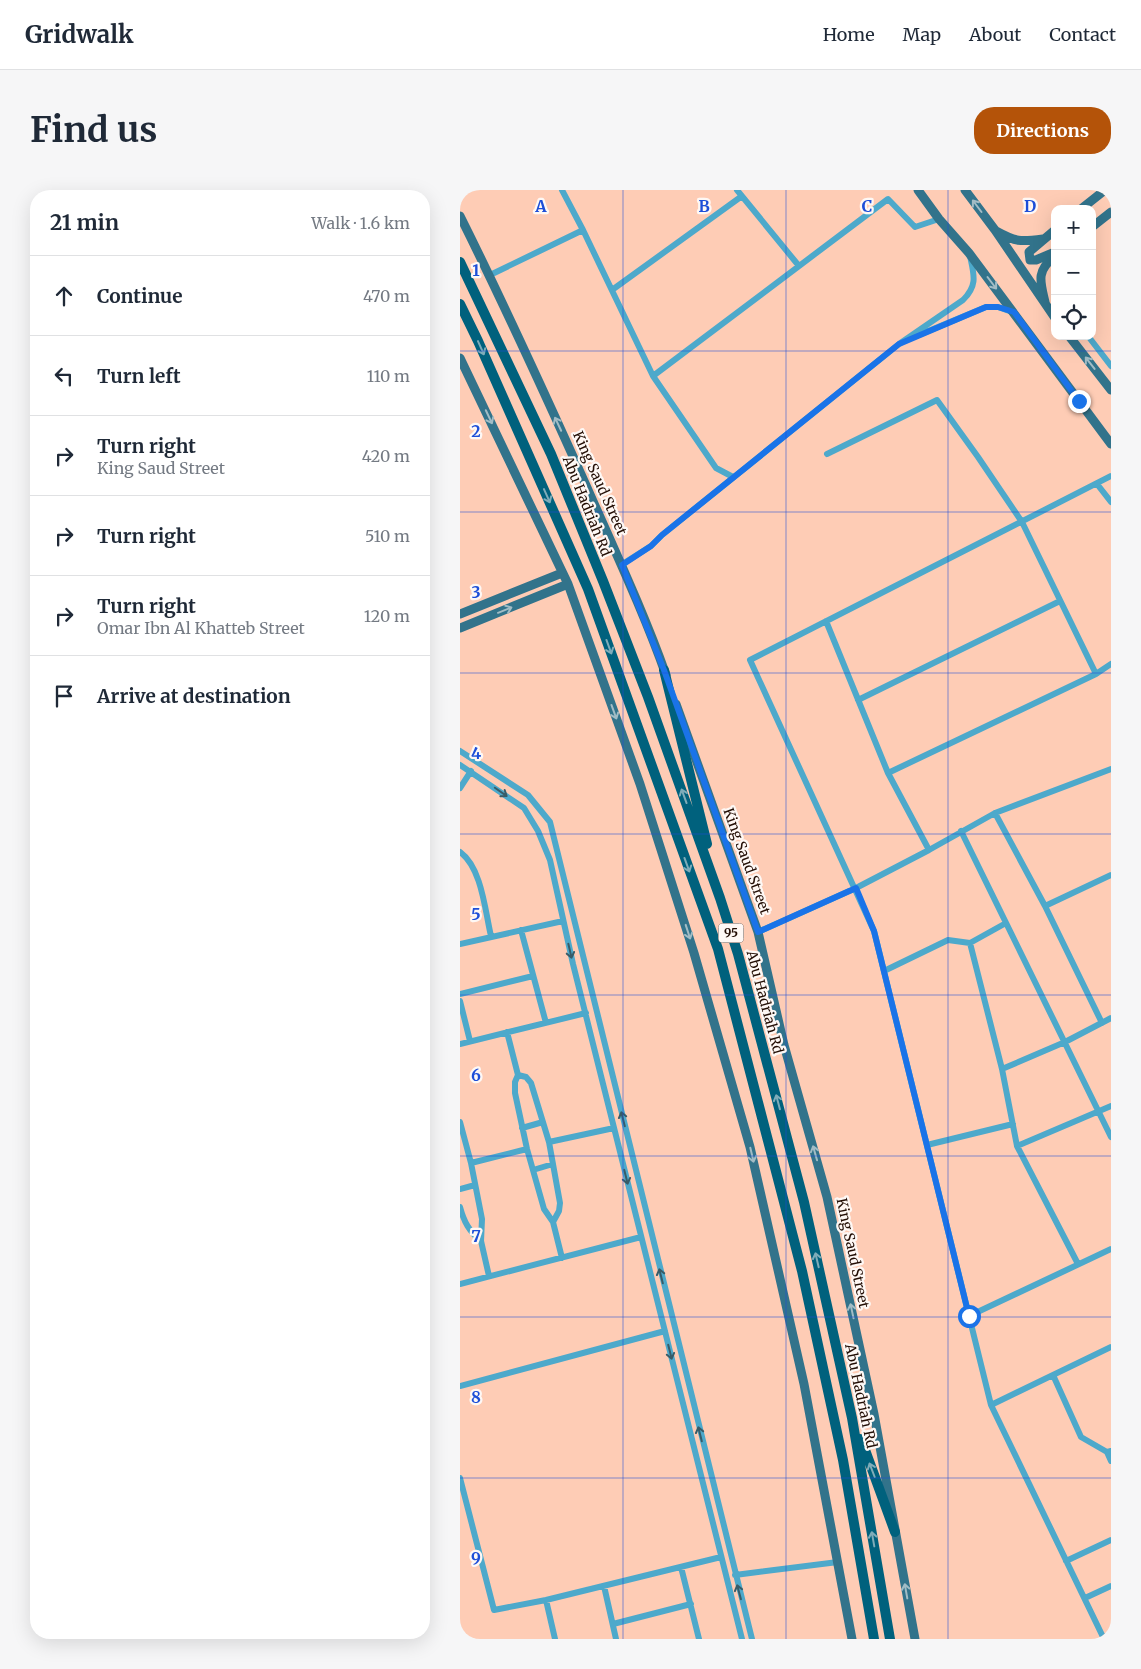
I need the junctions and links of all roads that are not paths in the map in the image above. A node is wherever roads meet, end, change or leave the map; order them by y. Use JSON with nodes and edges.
{"nodes":[{"id":1,"x":562,"y":190,"type":"edge"},
{"id":2,"x":738,"y":190,"type":"edge"},
{"id":3,"x":918,"y":190,"type":"edge"},
{"id":4,"x":965,"y":190,"type":"edge"},
{"id":5,"x":1104,"y":190,"type":"edge"},
{"id":6,"x":742,"y":196,"type":"junction"},
{"id":7,"x":1086,"y":205,"type":"edge"},
{"id":8,"x":1111,"y":212,"type":"edge"},
{"id":9,"x":460,"y":216,"type":"edge"},
{"id":10,"x":939,"y":219,"type":"junction"},
{"id":11,"x":1096,"y":224,"type":"edge"},
{"id":12,"x":582,"y":230,"type":"junction"},
{"id":13,"x":995,"y":230,"type":"junction"},
{"id":14,"x":1051,"y":233,"type":"edge"},
{"id":15,"x":1043,"y":240,"type":"junction"},
{"id":16,"x":1028,"y":252,"type":"junction"},
{"id":17,"x":969,"y":253,"type":"junction"},
{"id":18,"x":1051,"y":254,"type":"edge"},
{"id":19,"x":1051,"y":259,"type":"edge"},
{"id":20,"x":1015,"y":261,"type":"junction"},
{"id":21,"x":460,"y":262,"type":"edge"},
{"id":22,"x":799,"y":266,"type":"junction"},
{"id":23,"x":490,"y":275,"type":"junction"},
{"id":24,"x":612,"y":290,"type":"junction"},
{"id":25,"x":460,"y":304,"type":"edge"},
{"id":26,"x":1046,"y":307,"type":"junction"},
{"id":27,"x":1014,"y":312,"type":"junction"},
{"id":28,"x":1051,"y":313,"type":"edge"},
{"id":29,"x":1072,"y":340,"type":"edge"},
{"id":30,"x":1091,"y":340,"type":"edge"},
{"id":31,"x":899,"y":344,"type":"junction"},
{"id":32,"x":460,"y":358,"type":"edge"},
{"id":33,"x":1111,"y":366,"type":"edge"},
{"id":34,"x":653,"y":376,"type":"junction"},
{"id":35,"x":1111,"y":391,"type":"edge"},
{"id":36,"x":1079,"y":401,"type":"junction"},
{"id":37,"x":1111,"y":434,"type":"edge"},
{"id":38,"x":1111,"y":444,"type":"edge"},
{"id":39,"x":827,"y":454,"type":"dead end"},
{"id":40,"x":1111,"y":476,"type":"edge"},
{"id":41,"x":733,"y":477,"type":"junction"},
{"id":42,"x":1097,"y":484,"type":"junction"},
{"id":43,"x":1111,"y":502,"type":"edge"},
{"id":44,"x":1022,"y":522,"type":"junction"},
{"id":45,"x":622,"y":565,"type":"junction"},
{"id":46,"x":562,"y":573,"type":"junction"},
{"id":47,"x":568,"y":584,"type":"junction"},
{"id":48,"x":1060,"y":600,"type":"junction"},
{"id":49,"x":460,"y":614,"type":"edge"},
{"id":50,"x":826,"y":622,"type":"junction"},
{"id":51,"x":460,"y":628,"type":"edge"},
{"id":52,"x":1111,"y":664,"type":"edge"},
{"id":53,"x":664,"y":670,"type":"junction"},
{"id":54,"x":1096,"y":674,"type":"junction"},
{"id":55,"x":858,"y":700,"type":"junction"},
{"id":56,"x":460,"y":751,"type":"edge"},
{"id":57,"x":460,"y":765,"type":"edge"},
{"id":58,"x":1111,"y":769,"type":"edge"},
{"id":59,"x":470,"y":771,"type":"junction"},
{"id":60,"x":888,"y":773,"type":"junction"},
{"id":61,"x":460,"y":788,"type":"edge"},
{"id":62,"x":995,"y":812,"type":"junction"},
{"id":63,"x":961,"y":831,"type":"junction"},
{"id":64,"x":929,"y":850,"type":"junction"},
{"id":65,"x":460,"y":852,"type":"edge"},
{"id":66,"x":1111,"y":875,"type":"edge"},
{"id":67,"x":856,"y":888,"type":"junction"},
{"id":68,"x":720,"y":898,"type":"junction"},
{"id":69,"x":1045,"y":906,"type":"junction"},
{"id":70,"x":563,"y":921,"type":"junction"},
{"id":71,"x":1006,"y":923,"type":"junction"},
{"id":72,"x":521,"y":930,"type":"junction"},
{"id":73,"x":758,"y":932,"type":"junction"},
{"id":74,"x":491,"y":936,"type":"junction"},
{"id":75,"x":970,"y":943,"type":"junction"},
{"id":76,"x":460,"y":944,"type":"edge"},
{"id":77,"x":884,"y":971,"type":"junction"},
{"id":78,"x":533,"y":976,"type":"junction"},
{"id":79,"x":460,"y":994,"type":"edge"},
{"id":80,"x":460,"y":1002,"type":"edge"},
{"id":81,"x":586,"y":1013,"type":"junction"},
{"id":82,"x":1111,"y":1018,"type":"edge"},
{"id":83,"x":1102,"y":1022,"type":"junction"},
{"id":84,"x":546,"y":1023,"type":"junction"},
{"id":85,"x":507,"y":1032,"type":"junction"},
{"id":86,"x":470,"y":1041,"type":"junction"},
{"id":87,"x":1065,"y":1042,"type":"junction"},
{"id":88,"x":460,"y":1044,"type":"edge"},
{"id":89,"x":1002,"y":1069,"type":"junction"},
{"id":90,"x":518,"y":1075,"type":"junction"},
{"id":91,"x":1111,"y":1106,"type":"edge"},
{"id":92,"x":1099,"y":1112,"type":"junction"},
{"id":93,"x":460,"y":1122,"type":"edge"},
{"id":94,"x":543,"y":1122,"type":"junction"},
{"id":95,"x":1013,"y":1124,"type":"junction"},
{"id":96,"x":522,"y":1128,"type":"junction"},
{"id":97,"x":614,"y":1128,"type":"junction"},
{"id":98,"x":1111,"y":1137,"type":"edge"},
{"id":99,"x":549,"y":1142,"type":"junction"},
{"id":100,"x":463,"y":1143,"type":"edge"},
{"id":101,"x":927,"y":1145,"type":"junction"},
{"id":102,"x":1017,"y":1146,"type":"junction"},
{"id":103,"x":527,"y":1149,"type":"junction"},
{"id":104,"x":471,"y":1163,"type":"junction"},
{"id":105,"x":553,"y":1164,"type":"junction"},
{"id":106,"x":532,"y":1170,"type":"junction"},
{"id":107,"x":475,"y":1186,"type":"junction"},
{"id":108,"x":460,"y":1189,"type":"edge"},
{"id":109,"x":460,"y":1207,"type":"edge"},
{"id":110,"x":553,"y":1222,"type":"junction"},
{"id":111,"x":641,"y":1237,"type":"junction"},
{"id":112,"x":481,"y":1241,"type":"junction"},
{"id":113,"x":1111,"y":1249,"type":"edge"},
{"id":114,"x":562,"y":1258,"type":"junction"},
{"id":115,"x":1078,"y":1264,"type":"junction"},
{"id":116,"x":489,"y":1276,"type":"junction"},
{"id":117,"x":460,"y":1284,"type":"edge"},
{"id":118,"x":969,"y":1316,"type":"junction"},
{"id":119,"x":665,"y":1331,"type":"junction"},
{"id":120,"x":1111,"y":1347,"type":"edge"},
{"id":121,"x":1053,"y":1375,"type":"junction"},
{"id":122,"x":460,"y":1386,"type":"edge"},
{"id":123,"x":991,"y":1405,"type":"junction"},
{"id":124,"x":852,"y":1418,"type":"junction"},
{"id":125,"x":1109,"y":1451,"type":"edge"},
{"id":126,"x":1111,"y":1461,"type":"edge"},
{"id":127,"x":460,"y":1478,"type":"edge"},
{"id":128,"x":896,"y":1532,"type":"junction"},
{"id":129,"x":1111,"y":1540,"type":"edge"},
{"id":130,"x":721,"y":1557,"type":"junction"},
{"id":131,"x":1066,"y":1561,"type":"junction"},
{"id":132,"x":838,"y":1562,"type":"junction"},
{"id":133,"x":681,"y":1567,"type":"junction"},
{"id":134,"x":735,"y":1576,"type":"junction"},
{"id":135,"x":604,"y":1586,"type":"junction"},
{"id":136,"x":1111,"y":1586,"type":"edge"},
{"id":137,"x":1084,"y":1598,"type":"junction"},
{"id":138,"x":546,"y":1600,"type":"junction"},
{"id":139,"x":690,"y":1604,"type":"junction"},
{"id":140,"x":613,"y":1624,"type":"junction"},
{"id":141,"x":555,"y":1639,"type":"edge"},
{"id":142,"x":616,"y":1639,"type":"edge"},
{"id":143,"x":699,"y":1639,"type":"edge"},
{"id":144,"x":742,"y":1639,"type":"edge"},
{"id":145,"x":752,"y":1639,"type":"edge"},
{"id":146,"x":852,"y":1639,"type":"edge"},
{"id":147,"x":874,"y":1639,"type":"edge"},
{"id":148,"x":890,"y":1639,"type":"edge"},
{"id":149,"x":915,"y":1639,"type":"edge"},
{"id":150,"x":1104,"y":1639,"type":"edge"}],
"edges":[{"from":1,"to":12,"type":"street"},
{"from":2,"to":6,"type":"street"},
{"from":3,"to":10,"type":"main road"},
{"from":13,"to":4,"type":"main road","one_way":true},
{"from":5,"to":7,"type":"main road"},
{"from":6,"to":22,"type":"street"},
{"from":6,"to":24,"type":"street"},
{"from":8,"to":11,"type":"main road"},
{"from":9,"to":23,"type":"main road","name":"King Saud Street"},
{"from":10,"to":17,"type":"main road"},
{"from":10,"to":22,"type":"street"},
{"from":12,"to":23,"type":"street"},
{"from":12,"to":24,"type":"street"},
{"from":13,"to":15,"type":"main road"},
{"from":13,"to":20,"type":"main road"},
{"from":14,"to":15,"type":"main road"},
{"from":15,"to":16,"type":"main road"},
{"from":16,"to":18,"type":"main road"},
{"from":16,"to":20,"type":"main road"},
{"from":17,"to":27,"type":"main road","one_way":true},
{"from":17,"to":31,"type":"street"},
{"from":19,"to":26,"type":"main road"},
{"from":20,"to":26,"type":"main road"},
{"from":68,"to":21,"type":"highway","name":"Abu Hadriah Rd","number":"95","one_way":true},
{"from":22,"to":34,"type":"street"},
{"from":45,"to":23,"type":"main road","name":"King Saud Street","one_way":true},
{"from":24,"to":34,"type":"street"},
{"from":25,"to":147,"type":"highway","number":"95","one_way":true},
{"from":26,"to":28,"type":"main road"},
{"from":27,"to":31,"type":"street"},
{"from":27,"to":36,"type":"main road"},
{"from":35,"to":29,"type":"main road","one_way":true},
{"from":30,"to":33,"type":"street"},
{"from":31,"to":41,"type":"street"},
{"from":32,"to":46,"type":"main road","one_way":true},
{"from":34,"to":41,"type":"street"},
{"from":36,"to":37,"type":"main road"},
{"from":36,"to":38,"type":"main road"},
{"from":39,"to":44,"type":"street"},
{"from":40,"to":42,"type":"street"},
{"from":41,"to":45,"type":"street"},
{"from":42,"to":43,"type":"street"},
{"from":42,"to":44,"type":"street"},
{"from":44,"to":48,"type":"street"},
{"from":44,"to":50,"type":"street"},
{"from":45,"to":53,"type":"main road","name":"King Saud Street"},
{"from":46,"to":47,"type":"main road"},
{"from":46,"to":49,"type":"main road"},
{"from":51,"to":47,"type":"main road","one_way":true},
{"from":47,"to":132,"type":"main road","one_way":true},
{"from":48,"to":54,"type":"street"},
{"from":48,"to":55,"type":"street"},
{"from":50,"to":55,"type":"street"},
{"from":50,"to":67,"type":"street"},
{"from":52,"to":54,"type":"street"},
{"from":53,"to":68,"type":"highway"},
{"from":53,"to":73,"type":"main road","name":"King Saud Street"},
{"from":54,"to":60,"type":"street"},
{"from":55,"to":60,"type":"street"},
{"from":134,"to":56,"type":"street","one_way":true},
{"from":57,"to":59,"type":"street"},
{"from":58,"to":62,"type":"street"},
{"from":59,"to":61,"type":"street"},
{"from":59,"to":70,"type":"street","one_way":true},
{"from":60,"to":64,"type":"street"},
{"from":62,"to":63,"type":"street"},
{"from":62,"to":69,"type":"street"},
{"from":63,"to":64,"type":"street"},
{"from":63,"to":71,"type":"street"},
{"from":64,"to":67,"type":"street"},
{"from":65,"to":74,"type":"street"},
{"from":66,"to":69,"type":"street"},
{"from":67,"to":73,"type":"street"},
{"from":67,"to":77,"type":"street"},
{"from":124,"to":68,"type":"highway","name":"Abu Hadriah Rd","number":"95","one_way":true},
{"from":69,"to":83,"type":"street"},
{"from":70,"to":72,"type":"street"},
{"from":70,"to":81,"type":"street","one_way":true},
{"from":71,"to":75,"type":"street"},
{"from":71,"to":87,"type":"street"},
{"from":72,"to":74,"type":"street"},
{"from":72,"to":78,"type":"street"},
{"from":128,"to":73,"type":"main road","name":"King Saud Street","one_way":true},
{"from":74,"to":76,"type":"street"},
{"from":75,"to":77,"type":"street"},
{"from":75,"to":89,"type":"street"},
{"from":77,"to":101,"type":"street"},
{"from":78,"to":79,"type":"street"},
{"from":78,"to":84,"type":"street"},
{"from":80,"to":86,"type":"street"},
{"from":81,"to":84,"type":"street"},
{"from":81,"to":97,"type":"street"},
{"from":82,"to":83,"type":"street"},
{"from":83,"to":87,"type":"street"},
{"from":84,"to":85,"type":"street"},
{"from":85,"to":86,"type":"street"},
{"from":85,"to":90,"type":"street"},
{"from":86,"to":88,"type":"street"},
{"from":87,"to":89,"type":"street"},
{"from":87,"to":92,"type":"street"},
{"from":89,"to":95,"type":"street"},
{"from":90,"to":94,"type":"street"},
{"from":90,"to":96,"type":"street"},
{"from":91,"to":92,"type":"street"},
{"from":92,"to":98,"type":"street"},
{"from":92,"to":102,"type":"street"},
{"from":93,"to":100,"type":"street"},
{"from":94,"to":96,"type":"street"},
{"from":94,"to":99,"type":"street"},
{"from":95,"to":101,"type":"street"},
{"from":95,"to":102,"type":"street"},
{"from":96,"to":103,"type":"street"},
{"from":97,"to":99,"type":"street"},
{"from":97,"to":111,"type":"street","one_way":true},
{"from":99,"to":105,"type":"street"},
{"from":100,"to":104,"type":"street"},
{"from":101,"to":118,"type":"street"},
{"from":102,"to":115,"type":"street"},
{"from":103,"to":104,"type":"street"},
{"from":103,"to":106,"type":"street"},
{"from":104,"to":107,"type":"street"},
{"from":105,"to":106,"type":"street"},
{"from":105,"to":110,"type":"street"},
{"from":106,"to":110,"type":"street"},
{"from":107,"to":108,"type":"street"},
{"from":107,"to":112,"type":"street"},
{"from":109,"to":112,"type":"street"},
{"from":110,"to":114,"type":"street"},
{"from":111,"to":114,"type":"street"},
{"from":111,"to":119,"type":"street"},
{"from":112,"to":116,"type":"street"},
{"from":113,"to":115,"type":"street"},
{"from":114,"to":116,"type":"street"},
{"from":115,"to":118,"type":"street"},
{"from":116,"to":117,"type":"street"},
{"from":118,"to":123,"type":"street"},
{"from":119,"to":122,"type":"street"},
{"from":119,"to":130,"type":"street","one_way":true},
{"from":120,"to":121,"type":"street"},
{"from":121,"to":123,"type":"street"},
{"from":121,"to":125,"type":"street"},
{"from":123,"to":131,"type":"street"},
{"from":128,"to":124,"type":"highway","one_way":true},
{"from":148,"to":124,"type":"highway","name":"Abu Hadriah Rd","number":"95","one_way":true},
{"from":125,"to":126,"type":"street"},
{"from":127,"to":138,"type":"street"},
{"from":149,"to":128,"type":"main road","name":"King Saud Street","one_way":true},
{"from":129,"to":131,"type":"street"},
{"from":130,"to":133,"type":"street"},
{"from":130,"to":144,"type":"street"},
{"from":131,"to":137,"type":"street"},
{"from":132,"to":134,"type":"street"},
{"from":132,"to":146,"type":"main road"},
{"from":133,"to":135,"type":"street"},
{"from":133,"to":139,"type":"street"},
{"from":145,"to":134,"type":"street","one_way":true},
{"from":135,"to":138,"type":"street"},
{"from":135,"to":140,"type":"street"},
{"from":136,"to":137,"type":"street"},
{"from":137,"to":150,"type":"street"},
{"from":138,"to":141,"type":"street"},
{"from":139,"to":140,"type":"street"},
{"from":139,"to":143,"type":"street"},
{"from":140,"to":142,"type":"street"}]}
